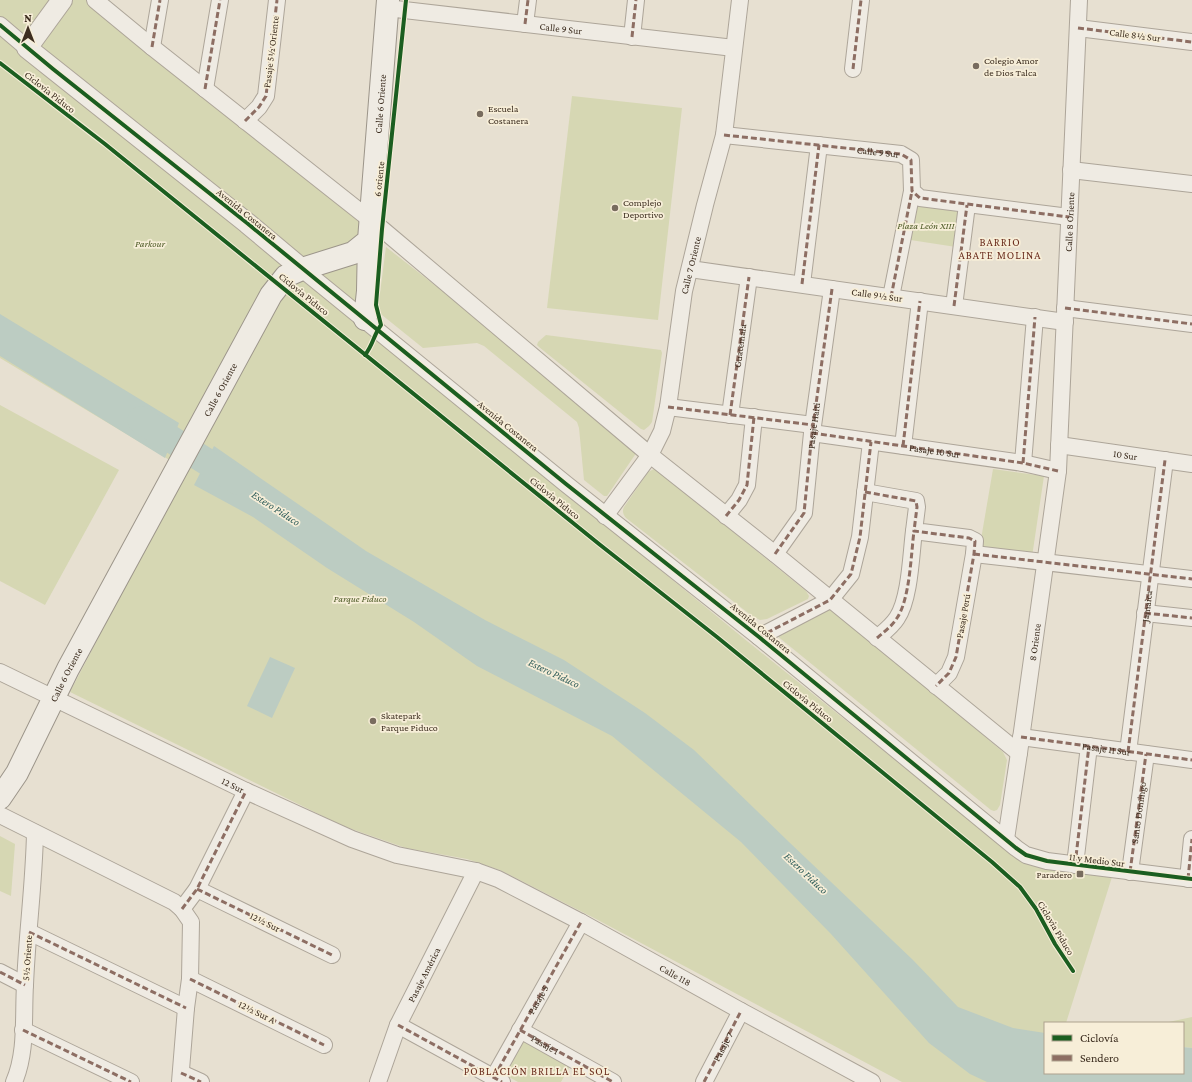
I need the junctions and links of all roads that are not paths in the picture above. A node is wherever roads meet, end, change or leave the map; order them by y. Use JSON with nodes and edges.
{"nodes":[{"id":1,"x":62,"y":0,"type":"edge"},
{"id":2,"x":95,"y":0,"type":"edge"},
{"id":3,"x":160,"y":0,"type":"edge"},
{"id":4,"x":220,"y":0,"type":"edge"},
{"id":5,"x":277,"y":0,"type":"edge"},
{"id":6,"x":528,"y":0,"type":"edge"},
{"id":7,"x":636,"y":0,"type":"edge"},
{"id":8,"x":740,"y":0,"type":"edge"},
{"id":9,"x":862,"y":0,"type":"edge"},
{"id":10,"x":1079,"y":0,"type":"edge"},
{"id":11,"x":388,"y":4,"type":"edge"},
{"id":12,"x":525,"y":24,"type":"junction"},
{"id":13,"x":0,"y":25,"type":"edge"},
{"id":14,"x":1078,"y":28,"type":"junction"},
{"id":15,"x":632,"y":37,"type":"junction"},
{"id":16,"x":1192,"y":42,"type":"edge"},
{"id":17,"x":152,"y":47,"type":"junction"},
{"id":18,"x":27,"y":48,"type":"junction"},
{"id":19,"x":734,"y":48,"type":"junction"},
{"id":20,"x":853,"y":69,"type":"dead end"},
{"id":21,"x":205,"y":89,"type":"junction"},
{"id":22,"x":245,"y":121,"type":"junction"},
{"id":23,"x":724,"y":135,"type":"junction"},
{"id":24,"x":819,"y":145,"type":"junction"},
{"id":25,"x":1071,"y":170,"type":"junction"},
{"id":26,"x":1192,"y":184,"type":"edge"},
{"id":27,"x":912,"y":191,"type":"junction"},
{"id":28,"x":966,"y":204,"type":"junction"},
{"id":29,"x":1069,"y":217,"type":"junction"},
{"id":30,"x":370,"y":231,"type":"junction"},
{"id":31,"x":302,"y":269,"type":"junction"},
{"id":32,"x":690,"y":269,"type":"junction"},
{"id":33,"x":749,"y":277,"type":"junction"},
{"id":34,"x":802,"y":284,"type":"junction"},
{"id":35,"x":832,"y":289,"type":"junction"},
{"id":36,"x":891,"y":296,"type":"junction"},
{"id":37,"x":920,"y":301,"type":"junction"},
{"id":38,"x":954,"y":306,"type":"junction"},
{"id":39,"x":1065,"y":315,"type":"junction"},
{"id":40,"x":1035,"y":318,"type":"junction"},
{"id":41,"x":365,"y":319,"type":"junction"},
{"id":42,"x":1192,"y":324,"type":"edge"},
{"id":43,"x":668,"y":407,"type":"junction"},
{"id":44,"x":730,"y":415,"type":"junction"},
{"id":45,"x":754,"y":417,"type":"junction"},
{"id":46,"x":813,"y":429,"type":"junction"},
{"id":47,"x":871,"y":442,"type":"junction"},
{"id":48,"x":1059,"y":445,"type":"junction"},
{"id":49,"x":903,"y":446,"type":"junction"},
{"id":50,"x":650,"y":455,"type":"junction"},
{"id":51,"x":1165,"y":460,"type":"junction"},
{"id":52,"x":1023,"y":463,"type":"junction"},
{"id":53,"x":1192,"y":464,"type":"edge"},
{"id":54,"x":1058,"y":471,"type":"junction"},
{"id":55,"x":865,"y":492,"type":"junction"},
{"id":56,"x":605,"y":516,"type":"junction"},
{"id":57,"x":726,"y":516,"type":"junction"},
{"id":58,"x":914,"y":531,"type":"junction"},
{"id":59,"x":974,"y":548,"type":"junction"},
{"id":60,"x":776,"y":554,"type":"junction"},
{"id":61,"x":1046,"y":563,"type":"junction"},
{"id":62,"x":1151,"y":575,"type":"junction"},
{"id":63,"x":1192,"y":579,"type":"edge"},
{"id":64,"x":830,"y":600,"type":"junction"},
{"id":65,"x":1145,"y":613,"type":"junction"},
{"id":66,"x":1192,"y":618,"type":"edge"},
{"id":67,"x":759,"y":637,"type":"junction"},
{"id":68,"x":877,"y":638,"type":"junction"},
{"id":69,"x":0,"y":672,"type":"edge"},
{"id":70,"x":936,"y":686,"type":"junction"},
{"id":71,"x":54,"y":698,"type":"junction"},
{"id":72,"x":1021,"y":737,"type":"junction"},
{"id":73,"x":1089,"y":746,"type":"junction"},
{"id":74,"x":1128,"y":752,"type":"junction"},
{"id":75,"x":1019,"y":753,"type":"junction"},
{"id":76,"x":1146,"y":754,"type":"junction"},
{"id":77,"x":1192,"y":760,"type":"edge"},
{"id":78,"x":246,"y":791,"type":"junction"},
{"id":79,"x":0,"y":798,"type":"edge"},
{"id":80,"x":0,"y":814,"type":"edge"},
{"id":81,"x":35,"y":833,"type":"junction"},
{"id":82,"x":1006,"y":839,"type":"junction"},
{"id":83,"x":1192,"y":839,"type":"edge"},
{"id":84,"x":1075,"y":865,"type":"junction"},
{"id":85,"x":476,"y":871,"type":"junction"},
{"id":86,"x":1130,"y":872,"type":"junction"},
{"id":87,"x":1190,"y":879,"type":"edge"},
{"id":88,"x":197,"y":889,"type":"junction"},
{"id":89,"x":182,"y":909,"type":"junction"},
{"id":90,"x":581,"y":922,"type":"junction"},
{"id":91,"x":29,"y":932,"type":"junction"},
{"id":92,"x":332,"y":955,"type":"dead end"},
{"id":93,"x":0,"y":972,"type":"edge"},
{"id":94,"x":190,"y":979,"type":"junction"},
{"id":95,"x":25,"y":985,"type":"junction"},
{"id":96,"x":186,"y":1008,"type":"junction"},
{"id":97,"x":741,"y":1011,"type":"junction"},
{"id":98,"x":398,"y":1025,"type":"junction"},
{"id":99,"x":23,"y":1030,"type":"junction"},
{"id":100,"x":520,"y":1030,"type":"junction"},
{"id":101,"x":324,"y":1045,"type":"dead end"},
{"id":102,"x":181,"y":1077,"type":"edge"},
{"id":103,"x":498,"y":1079,"type":"edge"},
{"id":104,"x":603,"y":1080,"type":"edge"},
{"id":105,"x":14,"y":1082,"type":"edge"},
{"id":106,"x":131,"y":1082,"type":"edge"},
{"id":107,"x":201,"y":1082,"type":"edge"},
{"id":108,"x":378,"y":1082,"type":"edge"},
{"id":109,"x":704,"y":1082,"type":"edge"},
{"id":110,"x":872,"y":1082,"type":"edge"}],
"edges":[{"from":1,"to":18,"type":"street"},
{"from":2,"to":17,"type":"street"},
{"from":3,"to":17,"type":"street"},
{"from":4,"to":21,"type":"street"},
{"from":5,"to":22,"type":"street","name":"Pasaje 5½ Oriente"},
{"from":6,"to":12,"type":"street"},
{"from":7,"to":15,"type":"street"},
{"from":8,"to":19,"type":"street","name":"Calle 7 Oriente"},
{"from":9,"to":20,"type":"street"},
{"from":10,"to":14,"type":"street","name":"Calle 8 Oriente"},
{"from":11,"to":12,"type":"street","name":"Calle 9 Sur"},
{"from":11,"to":30,"type":"main road","name":"Calle 6 Oriente"},
{"from":12,"to":15,"type":"street","name":"Calle 9 Sur"},
{"from":13,"to":18,"type":"street","name":"Avenida Costanera"},
{"from":14,"to":16,"type":"street","name":"Calle 8½ Sur"},
{"from":14,"to":25,"type":"street","name":"Calle 8 Oriente"},
{"from":15,"to":19,"type":"street","name":"Calle 9 Sur"},
{"from":17,"to":21,"type":"street"},
{"from":18,"to":31,"type":"street","name":"Avenida Costanera"},
{"from":19,"to":23,"type":"street","name":"Calle 7 Oriente"},
{"from":21,"to":22,"type":"street"},
{"from":22,"to":30,"type":"street"},
{"from":23,"to":24,"type":"street","name":"Calle 9 Sur"},
{"from":23,"to":32,"type":"street","name":"Calle 7 Oriente"},
{"from":24,"to":27,"type":"street","name":"Calle 9 Sur"},
{"from":24,"to":34,"type":"street"},
{"from":25,"to":26,"type":"street"},
{"from":25,"to":29,"type":"street","name":"Calle 8 Oriente"},
{"from":27,"to":28,"type":"street"},
{"from":27,"to":36,"type":"street"},
{"from":28,"to":29,"type":"street"},
{"from":28,"to":38,"type":"street"},
{"from":29,"to":39,"type":"street","name":"Calle 8 Oriente"},
{"from":30,"to":31,"type":"main road","name":"Calle 6 Oriente"},
{"from":30,"to":41,"type":"main road"},
{"from":30,"to":50,"type":"street"},
{"from":31,"to":41,"type":"street","name":"Avenida Costanera"},
{"from":31,"to":71,"type":"main road","name":"Calle 6 Oriente"},
{"from":32,"to":33,"type":"street","name":"Calle 9½ Sur"},
{"from":32,"to":43,"type":"street","name":"Calle 7 Oriente"},
{"from":33,"to":34,"type":"street","name":"Calle 9½ Sur"},
{"from":33,"to":44,"type":"street","name":"Guatemala"},
{"from":34,"to":35,"type":"street","name":"Calle 9½ Sur"},
{"from":35,"to":36,"type":"street","name":"Calle 9½ Sur"},
{"from":35,"to":46,"type":"street","name":"Pasaje Haiti"},
{"from":36,"to":37,"type":"street","name":"Calle 9½ Sur"},
{"from":37,"to":38,"type":"street","name":"Calle 9½ Sur"},
{"from":37,"to":49,"type":"street"},
{"from":38,"to":40,"type":"street","name":"Calle 9½ Sur"},
{"from":39,"to":40,"type":"street","name":"Calle 9½ Sur"},
{"from":39,"to":42,"type":"street","name":"Calle 9½ Sur"},
{"from":39,"to":48,"type":"street","name":"Calle 8 Oriente"},
{"from":40,"to":52,"type":"street"},
{"from":41,"to":56,"type":"street","name":"Avenida Costanera"},
{"from":43,"to":44,"type":"street","name":"Pasaje 10 Sur"},
{"from":43,"to":50,"type":"street","name":"Calle 7 Oriente"},
{"from":44,"to":45,"type":"street","name":"Pasaje 10 Sur"},
{"from":45,"to":46,"type":"street","name":"Pasaje 10 Sur"},
{"from":45,"to":57,"type":"street"},
{"from":46,"to":47,"type":"street","name":"Pasaje 10 Sur"},
{"from":46,"to":60,"type":"street","name":"Pasaje Haiti"},
{"from":47,"to":49,"type":"street","name":"Pasaje 10 Sur"},
{"from":47,"to":55,"type":"street"},
{"from":48,"to":51,"type":"street","name":"10 Sur"},
{"from":48,"to":54,"type":"street","name":"8 Oriente"},
{"from":49,"to":52,"type":"street","name":"Pasaje 10 Sur"},
{"from":50,"to":56,"type":"street","name":"Calle 7 Oriente"},
{"from":50,"to":57,"type":"street"},
{"from":51,"to":53,"type":"street","name":"10 Sur"},
{"from":51,"to":62,"type":"street","name":"Jamaica"},
{"from":52,"to":54,"type":"street","name":"Pasaje 10 Sur"},
{"from":54,"to":61,"type":"street","name":"8 Oriente"},
{"from":55,"to":58,"type":"street"},
{"from":55,"to":64,"type":"street"},
{"from":56,"to":67,"type":"street","name":"Avenida Costanera"},
{"from":57,"to":60,"type":"street"},
{"from":58,"to":59,"type":"street"},
{"from":58,"to":68,"type":"street"},
{"from":59,"to":61,"type":"street"},
{"from":59,"to":70,"type":"street","name":"Pasaje Perú"},
{"from":60,"to":64,"type":"street"},
{"from":61,"to":62,"type":"street"},
{"from":61,"to":72,"type":"street","name":"8 Oriente"},
{"from":62,"to":63,"type":"street"},
{"from":62,"to":65,"type":"street","name":"Jamaica"},
{"from":64,"to":67,"type":"street"},
{"from":64,"to":68,"type":"street"},
{"from":65,"to":66,"type":"street"},
{"from":65,"to":74,"type":"street","name":"Jamaica"},
{"from":67,"to":82,"type":"street","name":"Avenida Costanera"},
{"from":68,"to":70,"type":"street"},
{"from":69,"to":71,"type":"street","name":"12 Sur"},
{"from":70,"to":75,"type":"street"},
{"from":71,"to":78,"type":"street","name":"12 Sur"},
{"from":71,"to":79,"type":"main road","name":"Calle 6 Oriente"},
{"from":72,"to":73,"type":"street","name":"Pasaje 11 Sur"},
{"from":72,"to":75,"type":"street","name":"8 Oriente"},
{"from":73,"to":74,"type":"street","name":"Pasaje 11 Sur"},
{"from":73,"to":84,"type":"street"},
{"from":74,"to":76,"type":"street","name":"Pasaje 11 Sur"},
{"from":75,"to":82,"type":"street","name":"8 Oriente"},
{"from":76,"to":77,"type":"street","name":"Pasaje 11 Sur"},
{"from":76,"to":86,"type":"street","name":"Santo Domingo"},
{"from":78,"to":85,"type":"street","name":"12 Sur"},
{"from":78,"to":88,"type":"street"},
{"from":80,"to":81,"type":"street"},
{"from":81,"to":89,"type":"street"},
{"from":81,"to":91,"type":"street","name":"5½ Oriente"},
{"from":82,"to":84,"type":"street","name":"11 y Medio Sur"},
{"from":83,"to":87,"type":"street"},
{"from":84,"to":86,"type":"street","name":"11 y Medio Sur"},
{"from":85,"to":90,"type":"street","name":"Calle 118"},
{"from":85,"to":98,"type":"street","name":"Pasaje América"},
{"from":86,"to":87,"type":"street","name":"11 y Medio Sur"},
{"from":88,"to":89,"type":"street"},
{"from":88,"to":92,"type":"street","name":"12½ Sur"},
{"from":89,"to":94,"type":"street"},
{"from":90,"to":97,"type":"street","name":"Calle 118"},
{"from":90,"to":100,"type":"street","name":"Pasaje 5"},
{"from":91,"to":95,"type":"street","name":"5½ Oriente"},
{"from":91,"to":96,"type":"street"},
{"from":93,"to":95,"type":"street"},
{"from":94,"to":96,"type":"street"},
{"from":94,"to":101,"type":"street","name":"12½ Sur A"},
{"from":95,"to":99,"type":"street","name":"5½ Oriente"},
{"from":96,"to":102,"type":"street"},
{"from":97,"to":109,"type":"street","name":"Pasaje 7"},
{"from":97,"to":110,"type":"street","name":"Calle 118"},
{"from":98,"to":103,"type":"street"},
{"from":98,"to":108,"type":"street","name":"Pasaje América"},
{"from":99,"to":105,"type":"street","name":"5½ Oriente"},
{"from":99,"to":106,"type":"street"},
{"from":100,"to":103,"type":"street","name":"Pasaje 5"},
{"from":100,"to":104,"type":"street","name":"Pasaje 1"},
{"from":102,"to":107,"type":"street"}]}
